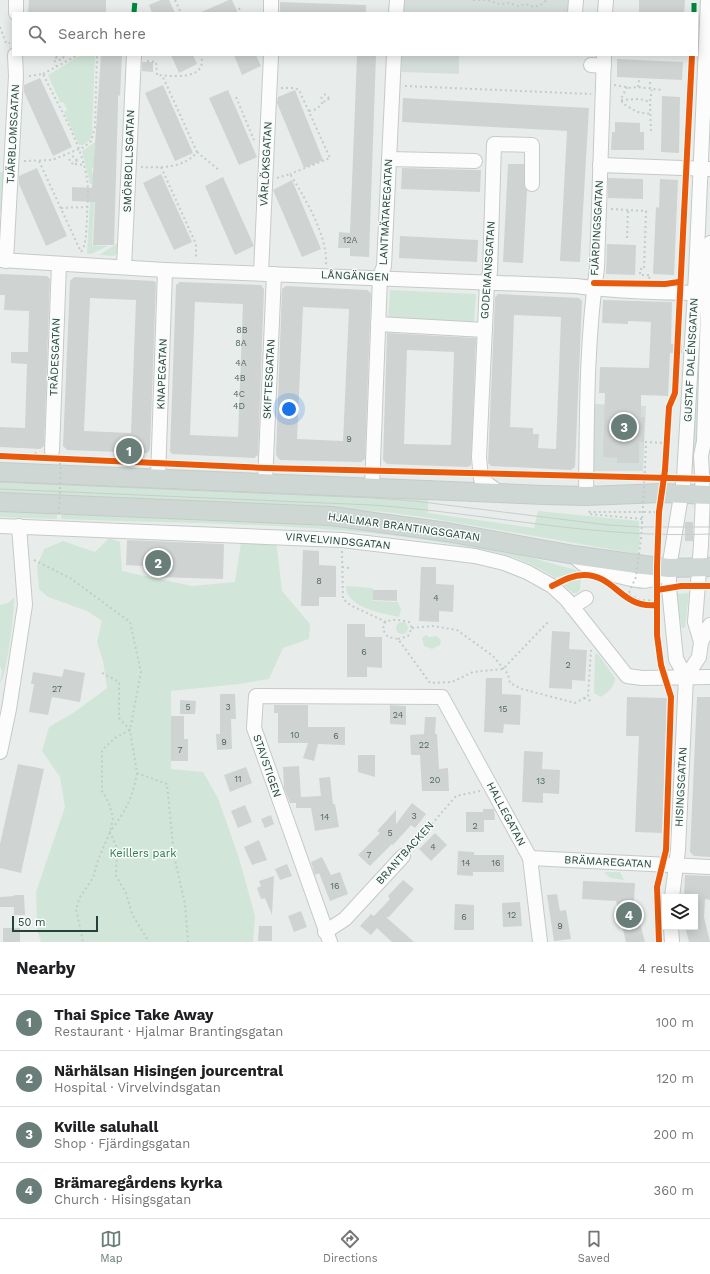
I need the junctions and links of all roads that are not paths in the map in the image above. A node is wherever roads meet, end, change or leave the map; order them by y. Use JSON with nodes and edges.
{"nodes":[{"id":1,"x":16,"y":0,"type":"edge"},
{"id":2,"x":271,"y":0,"type":"edge"},
{"id":3,"x":397,"y":0,"type":"edge"},
{"id":4,"x":576,"y":0,"type":"edge"},
{"id":5,"x":606,"y":0,"type":"edge"},
{"id":6,"x":708,"y":0,"type":"edge"},
{"id":7,"x":16,"y":12,"type":"edge"},
{"id":8,"x":271,"y":12,"type":"edge"},
{"id":9,"x":396,"y":12,"type":"edge"},
{"id":10,"x":575,"y":12,"type":"edge"},
{"id":11,"x":605,"y":12,"type":"edge"},
{"id":12,"x":704,"y":47,"type":"edge"},
{"id":13,"x":15,"y":56,"type":"edge"},
{"id":14,"x":271,"y":56,"type":"edge"},
{"id":15,"x":394,"y":56,"type":"edge"},
{"id":16,"x":134,"y":58,"type":"edge"},
{"id":17,"x":600,"y":62,"type":"edge"},
{"id":18,"x":389,"y":159,"type":"junction"},
{"id":19,"x":475,"y":161,"type":"dead end"},
{"id":20,"x":600,"y":165,"type":"junction"},
{"id":21,"x":705,"y":169,"type":"edge"},
{"id":22,"x":532,"y":184,"type":"dead end"},
{"id":23,"x":710,"y":243,"type":"edge"},
{"id":24,"x":3,"y":260,"type":"edge"},
{"id":25,"x":59,"y":264,"type":"junction"},
{"id":26,"x":124,"y":267,"type":"junction"},
{"id":27,"x":165,"y":270,"type":"junction"},
{"id":28,"x":267,"y":273,"type":"junction"},
{"id":29,"x":380,"y":277,"type":"junction"},
{"id":30,"x":487,"y":283,"type":"junction"},
{"id":31,"x":593,"y":288,"type":"junction"},
{"id":32,"x":695,"y":293,"type":"junction"},
{"id":33,"x":710,"y":293,"type":"edge"},
{"id":34,"x":378,"y":324,"type":"junction"},
{"id":35,"x":484,"y":330,"type":"junction"},
{"id":36,"x":708,"y":410,"type":"edge"},
{"id":37,"x":704,"y":441,"type":"junction"},
{"id":38,"x":710,"y":455,"type":"edge"},
{"id":39,"x":49,"y":456,"type":"road end"},
{"id":40,"x":0,"y":472,"type":"edge"},
{"id":41,"x":158,"y":479,"type":"junction"},
{"id":42,"x":265,"y":483,"type":"junction"},
{"id":43,"x":372,"y":488,"type":"junction"},
{"id":44,"x":682,"y":493,"type":"junction"},
{"id":45,"x":501,"y":494,"type":"junction"},
{"id":46,"x":706,"y":494,"type":"edge"},
{"id":47,"x":586,"y":496,"type":"junction"},
{"id":48,"x":0,"y":502,"type":"edge"},
{"id":49,"x":0,"y":526,"type":"edge"},
{"id":50,"x":18,"y":526,"type":"junction"},
{"id":51,"x":705,"y":567,"type":"edge"},
{"id":52,"x":670,"y":568,"type":"junction"},
{"id":53,"x":586,"y":598,"type":"dead end"},
{"id":54,"x":572,"y":607,"type":"junction"},
{"id":55,"x":710,"y":624,"type":"edge"},
{"id":56,"x":701,"y":642,"type":"junction"},
{"id":57,"x":686,"y":677,"type":"junction"},
{"id":58,"x":710,"y":677,"type":"edge"},
{"id":59,"x":442,"y":697,"type":"joint"},
{"id":60,"x":0,"y":752,"type":"edge"},
{"id":61,"x":403,"y":856,"type":"road end"},
{"id":62,"x":530,"y":858,"type":"junction"},
{"id":63,"x":676,"y":865,"type":"junction"},
{"id":64,"x":710,"y":867,"type":"edge"},
{"id":65,"x":672,"y":894,"type":"edge"},
{"id":66,"x":671,"y":930,"type":"edge"},
{"id":67,"x":329,"y":938,"type":"edge"},
{"id":68,"x":540,"y":942,"type":"edge"},
{"id":69,"x":672,"y":942,"type":"edge"}],
"edges":[{"from":1,"to":7,"type":"street"},
{"from":2,"to":8,"type":"street"},
{"from":3,"to":9,"type":"street"},
{"from":4,"to":10,"type":"street"},
{"from":5,"to":11,"type":"street"},
{"from":6,"to":12,"type":"street","name":"GUSTAF DALÉNSGATAN"},
{"from":12,"to":21,"type":"street","name":"GUSTAF DALÉNSGATAN"},
{"from":13,"to":24,"type":"street","name":"TJÄRBLOMSGATAN"},
{"from":14,"to":28,"type":"street","name":"VÅRLÖKSGATAN"},
{"from":15,"to":18,"type":"street","name":"LANTMÄTAREGATAN"},
{"from":16,"to":26,"type":"street","name":"SMÖRBOLLSGATAN"},
{"from":17,"to":20,"type":"street","name":"FJÄRDINGSGATAN"},
{"from":18,"to":19,"type":"street"},
{"from":18,"to":29,"type":"street","name":"LANTMÄTAREGATAN"},
{"from":20,"to":21,"type":"street"},
{"from":20,"to":31,"type":"street","name":"FJÄRDINGSGATAN"},
{"from":21,"to":32,"type":"street","name":"GUSTAF DALÉNSGATAN"},
{"from":22,"to":30,"type":"street","name":"GODEMANSGATAN"},
{"from":23,"to":33,"type":"street","name":"GUSTAF DALÉNSGATAN"},
{"from":24,"to":25,"type":"street","name":"LÅNGÄNGEN"},
{"from":25,"to":26,"type":"street","name":"LÅNGÄNGEN"},
{"from":25,"to":39,"type":"street","name":"TRÄDESGATAN"},
{"from":26,"to":27,"type":"street","name":"LÅNGÄNGEN"},
{"from":27,"to":28,"type":"street","name":"LÅNGÄNGEN"},
{"from":27,"to":41,"type":"street","name":"KNAPEGATAN"},
{"from":28,"to":29,"type":"street","name":"LÅNGÄNGEN"},
{"from":28,"to":42,"type":"street","name":"SKIFTESGATAN"},
{"from":29,"to":30,"type":"street","name":"LÅNGÄNGEN"},
{"from":29,"to":34,"type":"street","name":"LANTMÄTAREGATAN"},
{"from":30,"to":31,"type":"street","name":"LÅNGÄNGEN"},
{"from":30,"to":35,"type":"street","name":"GODEMANSGATAN"},
{"from":31,"to":32,"type":"street","name":"LÅNGÄNGEN"},
{"from":31,"to":47,"type":"street","name":"FJÄRDINGSGATAN"},
{"from":32,"to":33,"type":"street","name":"LÅNGÄNGEN"},
{"from":32,"to":44,"type":"street","name":"GUSTAF DALÉNSGATAN"},
{"from":33,"to":36,"type":"street","name":"GUSTAF DALÉNSGATAN"},
{"from":34,"to":35,"type":"street"},
{"from":34,"to":43,"type":"street","name":"LANTMÄTAREGATAN"},
{"from":35,"to":45,"type":"street","name":"GODEMANSGATAN"},
{"from":36,"to":37,"type":"street","name":"GUSTAF DALÉNSGATAN"},
{"from":37,"to":38,"type":"street"},
{"from":37,"to":46,"type":"street","name":"GUSTAF DALÉNSGATAN"},
{"from":40,"to":41,"type":"main road"},
{"from":41,"to":42,"type":"main road"},
{"from":42,"to":43,"type":"main road"},
{"from":43,"to":45,"type":"main road"},
{"from":44,"to":46,"type":"main road"},
{"from":44,"to":47,"type":"main road"},
{"from":44,"to":52,"type":"street","name":"GUSTAF DALÉNSGATAN"},
{"from":45,"to":47,"type":"main road"},
{"from":46,"to":51,"type":"street","name":"GUSTAF DALÉNSGATAN"},
{"from":48,"to":52,"type":"main road","name":"HJALMAR BRANTINGSGATAN"},
{"from":49,"to":50,"type":"street","name":"VIRVELVINDSGATAN"},
{"from":50,"to":54,"type":"street","name":"VIRVELVINDSGATAN"},
{"from":50,"to":60,"type":"street"},
{"from":51,"to":52,"type":"main road","name":"HJALMAR BRANTINGSGATAN"},
{"from":51,"to":56,"type":"street","name":"GUSTAF DALÉNSGATAN"},
{"from":52,"to":57,"type":"street","name":"GUSTAF DALÉNSGATAN"},
{"from":53,"to":54,"type":"street"},
{"from":54,"to":57,"type":"street","name":"VIRVELVINDSGATAN"},
{"from":55,"to":56,"type":"street"},
{"from":56,"to":57,"type":"street"},
{"from":57,"to":58,"type":"street"},
{"from":57,"to":63,"type":"street","name":"HISINGSGATAN"},
{"from":59,"to":62,"type":"street","name":"HALLEGATAN"},
{"from":59,"to":67,"type":"street","name":"STAVSTIGEN"},
{"from":61,"to":67,"type":"street","name":"BRANTBACKEN"},
{"from":62,"to":63,"type":"street","name":"BRÄMAREGATAN"},
{"from":62,"to":68,"type":"street","name":"HALLEGATAN"},
{"from":63,"to":64,"type":"street","name":"BRÄMAREGATAN"},
{"from":63,"to":65,"type":"street","name":"HISINGSGATAN"},
{"from":66,"to":69,"type":"street"}]}
